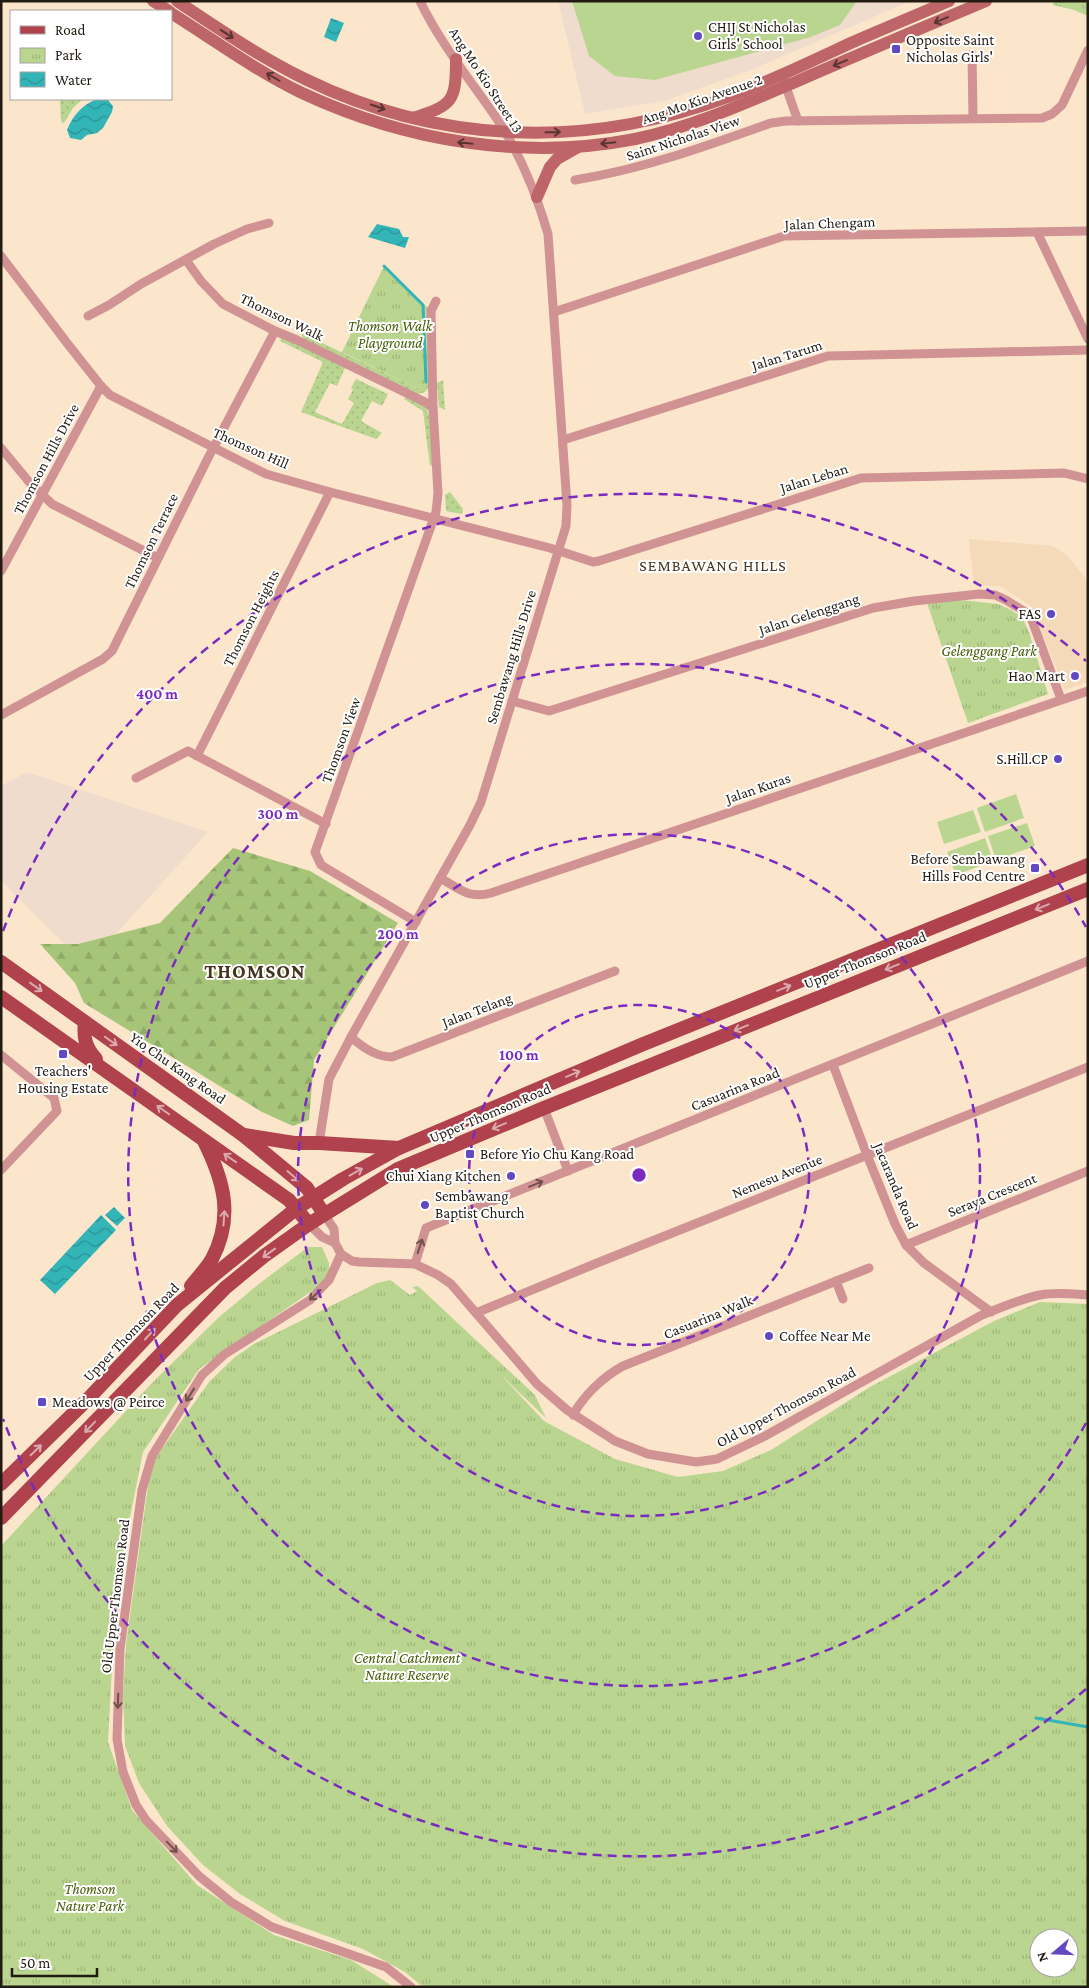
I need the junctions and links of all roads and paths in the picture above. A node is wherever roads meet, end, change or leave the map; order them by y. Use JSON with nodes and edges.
{"nodes":[{"id":1,"x":153,"y":1,"type":"edge"},
{"id":2,"x":177,"y":1,"type":"edge"},
{"id":3,"x":420,"y":1,"type":"edge"},
{"id":4,"x":949,"y":1,"type":"edge"},
{"id":5,"x":986,"y":1,"type":"edge"},
{"id":6,"x":167,"y":10,"type":"edge"},
{"id":7,"x":172,"y":13,"type":"edge"},
{"id":8,"x":1088,"y":50,"type":"edge"},
{"id":9,"x":972,"y":54,"type":"dead end"},
{"id":10,"x":456,"y":60,"type":"junction"},
{"id":11,"x":784,"y":80,"type":"junction"},
{"id":12,"x":413,"y":118,"type":"junction"},
{"id":13,"x":973,"y":118,"type":"junction"},
{"id":14,"x":798,"y":121,"type":"junction"},
{"id":15,"x":505,"y":132,"type":"junction"},
{"id":16,"x":580,"y":146,"type":"junction"},
{"id":17,"x":514,"y":147,"type":"junction"},
{"id":18,"x":575,"y":180,"type":"dead end"},
{"id":19,"x":537,"y":196,"type":"junction"},
{"id":20,"x":269,"y":223,"type":"dead end"},
{"id":21,"x":1088,"y":231,"type":"edge"},
{"id":22,"x":1037,"y":232,"type":"junction"},
{"id":23,"x":1,"y":256,"type":"edge"},
{"id":24,"x":186,"y":260,"type":"junction"},
{"id":25,"x":436,"y":301,"type":"dead end"},
{"id":26,"x":554,"y":312,"type":"junction"},
{"id":27,"x":88,"y":316,"type":"dead end"},
{"id":28,"x":274,"y":331,"type":"junction"},
{"id":29,"x":1088,"y":339,"type":"edge"},
{"id":30,"x":1088,"y":350,"type":"edge"},
{"id":31,"x":101,"y":386,"type":"junction"},
{"id":32,"x":433,"y":408,"type":"junction"},
{"id":33,"x":563,"y":440,"type":"junction"},
{"id":34,"x":1,"y":448,"type":"edge"},
{"id":35,"x":213,"y":448,"type":"junction"},
{"id":36,"x":1088,"y":479,"type":"edge"},
{"id":37,"x":330,"y":492,"type":"junction"},
{"id":38,"x":42,"y":496,"type":"junction"},
{"id":39,"x":434,"y":520,"type":"junction"},
{"id":40,"x":558,"y":550,"type":"junction"},
{"id":41,"x":158,"y":558,"type":"junction"},
{"id":42,"x":1,"y":570,"type":"edge"},
{"id":43,"x":1088,"y":691,"type":"edge"},
{"id":44,"x":1061,"y":700,"type":"junction"},
{"id":45,"x":512,"y":701,"type":"junction"},
{"id":46,"x":1,"y":715,"type":"edge"},
{"id":47,"x":197,"y":756,"type":"junction"},
{"id":48,"x":136,"y":778,"type":"dead end"},
{"id":49,"x":326,"y":824,"type":"junction"},
{"id":50,"x":1088,"y":865,"type":"edge"},
{"id":51,"x":440,"y":878,"type":"junction"},
{"id":52,"x":1088,"y":889,"type":"edge"},
{"id":53,"x":416,"y":922,"type":"junction"},
{"id":54,"x":1088,"y":961,"type":"edge"},
{"id":55,"x":1,"y":962,"type":"edge"},
{"id":56,"x":615,"y":971,"type":"dead end"},
{"id":57,"x":1,"y":997,"type":"edge"},
{"id":58,"x":85,"y":1023,"type":"junction"},
{"id":59,"x":351,"y":1037,"type":"junction"},
{"id":60,"x":641,"y":1045,"type":"junction"},
{"id":61,"x":1,"y":1055,"type":"edge"},
{"id":62,"x":650,"y":1065,"type":"junction"},
{"id":63,"x":833,"y":1065,"type":"junction"},
{"id":64,"x":1088,"y":1067,"type":"edge"},
{"id":65,"x":109,"y":1072,"type":"junction"},
{"id":66,"x":544,"y":1108,"type":"junction"},
{"id":67,"x":243,"y":1135,"type":"junction"},
{"id":68,"x":202,"y":1138,"type":"junction"},
{"id":69,"x":319,"y":1143,"type":"junction"},
{"id":70,"x":399,"y":1148,"type":"junction"},
{"id":71,"x":867,"y":1155,"type":"junction"},
{"id":72,"x":1,"y":1170,"type":"edge"},
{"id":73,"x":568,"y":1171,"type":"junction"},
{"id":74,"x":1088,"y":1171,"type":"edge"},
{"id":75,"x":314,"y":1197,"type":"junction"},
{"id":76,"x":297,"y":1208,"type":"junction"},
{"id":77,"x":324,"y":1214,"type":"junction"},
{"id":78,"x":309,"y":1224,"type":"junction"},
{"id":79,"x":335,"y":1243,"type":"junction"},
{"id":80,"x":906,"y":1245,"type":"junction"},
{"id":81,"x":342,"y":1254,"type":"junction"},
{"id":82,"x":415,"y":1264,"type":"junction"},
{"id":83,"x":869,"y":1268,"type":"dead end"},
{"id":84,"x":836,"y":1281,"type":"junction"},
{"id":85,"x":1088,"y":1295,"type":"edge"},
{"id":86,"x":843,"y":1299,"type":"dead end"},
{"id":87,"x":177,"y":1305,"type":"junction"},
{"id":88,"x":991,"y":1312,"type":"junction"},
{"id":89,"x":476,"y":1313,"type":"junction"},
{"id":90,"x":573,"y":1415,"type":"junction"},
{"id":91,"x":1,"y":1484,"type":"edge"},
{"id":92,"x":1,"y":1518,"type":"edge"},
{"id":93,"x":410,"y":1987,"type":"edge"}],
"edges":[{"from":1,"to":6,"type":"main road","name":"Ang Mo Kio Avenue 2"},
{"from":2,"to":12,"type":"main road","name":"Ang Mo Kio Avenue 2","one_way":true},
{"from":3,"to":10,"type":"street","name":"Ang Mo Kio Street 13"},
{"from":4,"to":11,"type":"main road","name":"Ang Mo Kio Avenue 2"},
{"from":5,"to":11,"type":"main road","name":"Ang Mo Kio Avenue 2","one_way":true},
{"from":17,"to":7,"type":"main road","name":"Ang Mo Kio Avenue 2","one_way":true},
{"from":8,"to":13,"type":"street","name":"Saint Nicholas View"},
{"from":9,"to":13,"type":"street"},
{"from":10,"to":12,"type":"main road"},
{"from":10,"to":15,"type":"street","name":"Ang Mo Kio Street 13"},
{"from":11,"to":14,"type":"street"},
{"from":15,"to":11,"type":"main road","name":"Ang Mo Kio Avenue 2","one_way":true},
{"from":11,"to":16,"type":"main road","name":"Ang Mo Kio Avenue 2","one_way":true},
{"from":12,"to":15,"type":"main road","name":"Ang Mo Kio Avenue 2"},
{"from":13,"to":14,"type":"street","name":"Saint Nicholas View"},
{"from":14,"to":18,"type":"street","name":"Saint Nicholas View"},
{"from":15,"to":17,"type":"street","name":"Ang Mo Kio Street 13"},
{"from":16,"to":17,"type":"main road","name":"Ang Mo Kio Avenue 2"},
{"from":16,"to":19,"type":"main road"},
{"from":17,"to":19,"type":"street","name":"Sembawang Hills Drive"},
{"from":19,"to":26,"type":"street","name":"Sembawang Hills Drive"},
{"from":20,"to":24,"type":"street"},
{"from":21,"to":22,"type":"street","name":"Jalan Chengam"},
{"from":22,"to":26,"type":"street","name":"Jalan Chengam"},
{"from":22,"to":29,"type":"street"},
{"from":23,"to":31,"type":"street","name":"Thomson Hill"},
{"from":24,"to":27,"type":"street"},
{"from":24,"to":28,"type":"street","name":"Thomson Walk"},
{"from":25,"to":32,"type":"street"},
{"from":26,"to":33,"type":"street","name":"Sembawang Hills Drive"},
{"from":28,"to":32,"type":"street","name":"Thomson Walk"},
{"from":28,"to":35,"type":"street","name":"Thomson Terrace"},
{"from":30,"to":33,"type":"street","name":"Jalan Tarum"},
{"from":31,"to":35,"type":"street","name":"Thomson Hill"},
{"from":31,"to":38,"type":"street","name":"Thomson Hills Drive"},
{"from":32,"to":39,"type":"street"},
{"from":33,"to":40,"type":"street","name":"Sembawang Hills Drive"},
{"from":34,"to":38,"type":"street"},
{"from":35,"to":37,"type":"street","name":"Thomson Hill"},
{"from":35,"to":41,"type":"street","name":"Thomson Terrace"},
{"from":36,"to":40,"type":"street","name":"Jalan Leban"},
{"from":37,"to":39,"type":"street","name":"Thomson Hill"},
{"from":37,"to":47,"type":"street","name":"Thomson Heights"},
{"from":38,"to":41,"type":"street"},
{"from":38,"to":42,"type":"street","name":"Thomson Hills Drive"},
{"from":39,"to":40,"type":"street","name":"Thomson Hill"},
{"from":39,"to":49,"type":"street","name":"Thomson View"},
{"from":40,"to":45,"type":"street","name":"Sembawang Hills Drive"},
{"from":41,"to":46,"type":"street","name":"Thomson Terrace"},
{"from":43,"to":44,"type":"street","name":"Jalan Kuras"},
{"from":44,"to":45,"type":"street","name":"Jalan Gelenggang"},
{"from":44,"to":51,"type":"street","name":"Jalan Kuras"},
{"from":45,"to":51,"type":"street","name":"Sembawang Hills Drive"},
{"from":47,"to":48,"type":"street"},
{"from":47,"to":49,"type":"street"},
{"from":49,"to":53,"type":"street","name":"Thomson View"},
{"from":60,"to":50,"type":"main road","name":"Upper Thomson Road","one_way":true},
{"from":51,"to":53,"type":"street","name":"Sembawang Hills Drive"},
{"from":52,"to":62,"type":"main road","name":"Upper Thomson Road","one_way":true},
{"from":53,"to":59,"type":"street","name":"Sembawang Hills Drive"},
{"from":54,"to":63,"type":"street","name":"Casuarina Road"},
{"from":55,"to":58,"type":"main road","name":"Yio Chu Kang Road","one_way":true},
{"from":56,"to":59,"type":"street","name":"Jalan Telang"},
{"from":57,"to":65,"type":"main road"},
{"from":58,"to":65,"type":"main road"},
{"from":58,"to":67,"type":"main road","name":"Yio Chu Kang Road","one_way":true},
{"from":59,"to":69,"type":"street","name":"Sembawang Hills Drive"},
{"from":60,"to":62,"type":"main road"},
{"from":70,"to":60,"type":"main road","name":"Upper Thomson Road","one_way":true},
{"from":61,"to":72,"type":"street"},
{"from":62,"to":66,"type":"main road","name":"Upper Thomson Road"},
{"from":63,"to":71,"type":"street","name":"Jacaranda Road"},
{"from":63,"to":73,"type":"street","name":"Casuarina Road"},
{"from":64,"to":71,"type":"street","name":"Nemesu Avenue"},
{"from":68,"to":65,"type":"main road","one_way":true},
{"from":66,"to":73,"type":"street"},
{"from":66,"to":77,"type":"main road","name":"Upper Thomson Road","one_way":true},
{"from":67,"to":69,"type":"main road"},
{"from":67,"to":75,"type":"main road","name":"Yio Chu Kang Road","one_way":true},
{"from":76,"to":68,"type":"main road","one_way":true},
{"from":87,"to":68,"type":"main road","one_way":true},
{"from":69,"to":70,"type":"main road"},
{"from":75,"to":70,"type":"main road","name":"Upper Thomson Road","one_way":true},
{"from":71,"to":80,"type":"street","name":"Jacaranda Road"},
{"from":71,"to":89,"type":"street","name":"Nemesu Avenue"},
{"from":82,"to":73,"type":"street","name":"Casuarina Road","one_way":true},
{"from":74,"to":80,"type":"street","name":"Seraya Crescent"},
{"from":75,"to":76,"type":"main road","name":"Upper Thomson Road"},
{"from":75,"to":77,"type":"main road","name":"Yio Chu Kang Road"},
{"from":76,"to":78,"type":"main road"},
{"from":76,"to":87,"type":"main road","name":"Upper Thomson Road"},
{"from":77,"to":78,"type":"main road","name":"Upper Thomson Road"},
{"from":77,"to":79,"type":"street"},
{"from":78,"to":79,"type":"street"},
{"from":78,"to":92,"type":"main road","name":"Upper Thomson Road","one_way":true},
{"from":79,"to":81,"type":"street"},
{"from":80,"to":88,"type":"street","name":"Jacaranda Road"},
{"from":81,"to":82,"type":"street","name":"Old Upper Thomson Road"},
{"from":81,"to":93,"type":"street","name":"Old Upper Thomson Road","one_way":true},
{"from":82,"to":89,"type":"street","name":"Old Upper Thomson Road"},
{"from":83,"to":84,"type":"street","name":"Casuarina Walk"},
{"from":84,"to":86,"type":"street"},
{"from":84,"to":90,"type":"street","name":"Casuarina Walk"},
{"from":85,"to":88,"type":"street","name":"Old Upper Thomson Road"},
{"from":91,"to":87,"type":"main road","name":"Upper Thomson Road","one_way":true},
{"from":88,"to":90,"type":"street","name":"Old Upper Thomson Road"},
{"from":89,"to":90,"type":"street","name":"Old Upper Thomson Road"}]}
